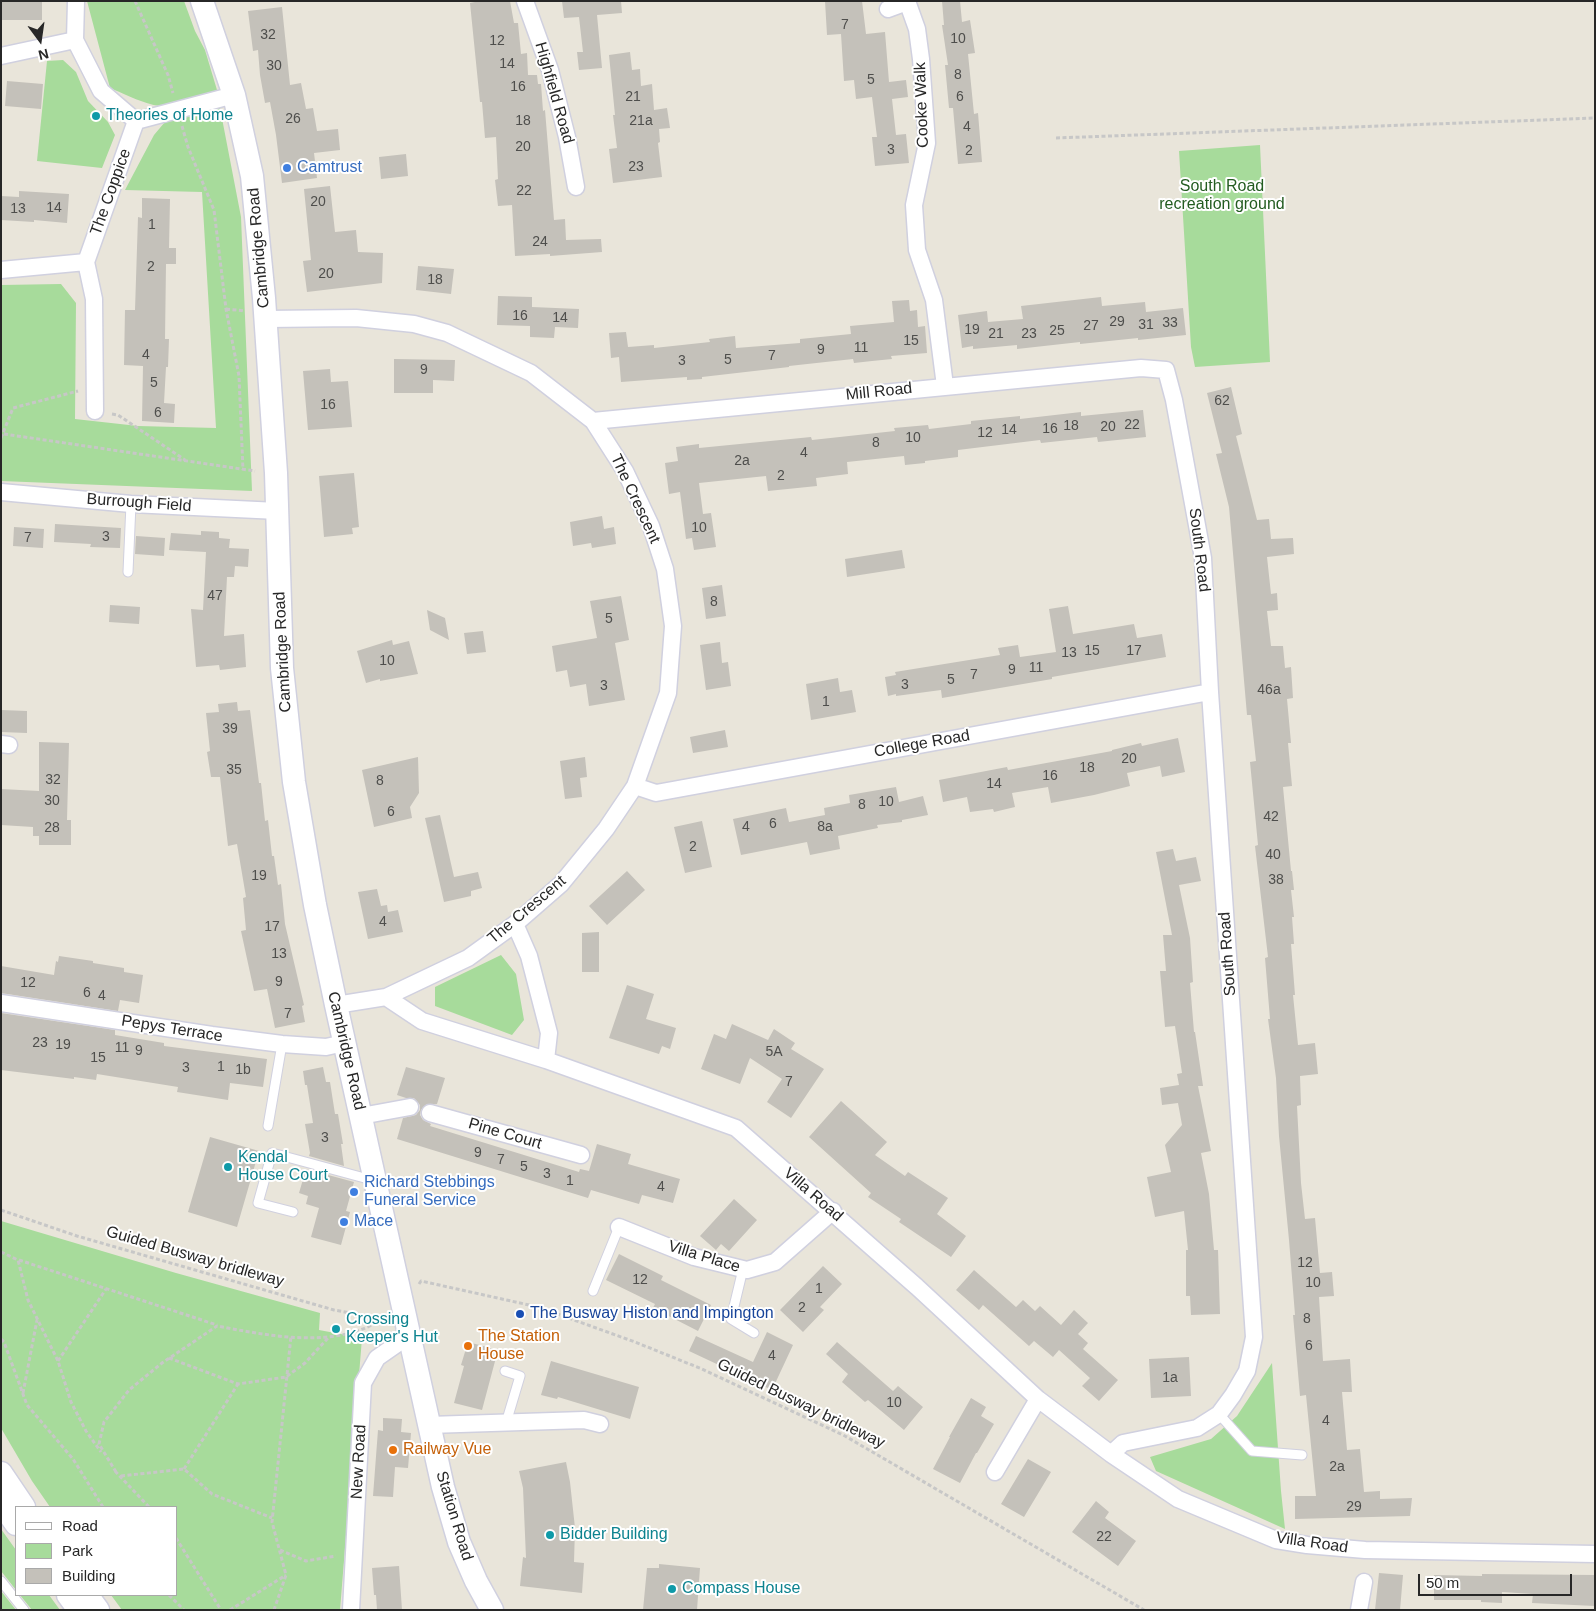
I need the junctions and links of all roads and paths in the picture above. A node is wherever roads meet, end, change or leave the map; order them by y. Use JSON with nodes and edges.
{"nodes":[{"id":1,"x":76,"y":1,"type":"edge"},
{"id":2,"x":135,"y":1,"type":"edge"},
{"id":3,"x":202,"y":1,"type":"edge"},
{"id":4,"x":525,"y":1,"type":"edge"},
{"id":5,"x":907,"y":2,"type":"edge"},
{"id":6,"x":888,"y":9,"type":"dead end"},
{"id":7,"x":75,"y":40,"type":"junction"},
{"id":8,"x":1,"y":56,"type":"edge"},
{"id":9,"x":234,"y":95,"type":"junction"},
{"id":10,"x":177,"y":110,"type":"junction"},
{"id":11,"x":1595,"y":118,"type":"edge"},
{"id":12,"x":136,"y":121,"type":"junction"},
{"id":13,"x":1056,"y":138,"type":"dead end"},
{"id":14,"x":576,"y":187,"type":"dead end"},
{"id":15,"x":86,"y":262,"type":"junction"},
{"id":16,"x":1,"y":270,"type":"edge"},
{"id":17,"x":226,"y":309,"type":"junction"},
{"id":18,"x":260,"y":315,"type":"junction"},
{"id":19,"x":1166,"y":370,"type":"joint"},
{"id":20,"x":945,"y":386,"type":"junction"},
{"id":21,"x":94,"y":387,"type":"junction"},
{"id":22,"x":94,"y":411,"type":"joint"},
{"id":23,"x":593,"y":421,"type":"junction"},
{"id":24,"x":4,"y":434,"type":"junction"},
{"id":25,"x":1,"y":438,"type":"edge"},
{"id":26,"x":186,"y":461,"type":"junction"},
{"id":27,"x":243,"y":470,"type":"junction"},
{"id":28,"x":276,"y":473,"type":"junction"},
{"id":29,"x":1,"y":492,"type":"edge"},
{"id":30,"x":131,"y":504,"type":"junction"},
{"id":31,"x":278,"y":511,"type":"junction"},
{"id":32,"x":128,"y":572,"type":"dead end"},
{"id":33,"x":1210,"y":692,"type":"junction"},
{"id":34,"x":634,"y":786,"type":"junction"},
{"id":35,"x":516,"y":924,"type":"junction"},
{"id":36,"x":386,"y":997,"type":"junction"},
{"id":37,"x":1,"y":1003,"type":"edge"},
{"id":38,"x":336,"y":1005,"type":"junction"},
{"id":39,"x":344,"y":1043,"type":"junction"},
{"id":40,"x":282,"y":1044,"type":"junction"},
{"id":41,"x":546,"y":1060,"type":"junction"},
{"id":42,"x":410,"y":1107,"type":"dead end"},
{"id":43,"x":430,"y":1113,"type":"dead end"},
{"id":44,"x":361,"y":1116,"type":"junction"},
{"id":45,"x":268,"y":1126,"type":"dead end"},
{"id":46,"x":581,"y":1155,"type":"dead end"},
{"id":47,"x":375,"y":1180,"type":"junction"},
{"id":48,"x":1,"y":1210,"type":"edge"},
{"id":49,"x":832,"y":1211,"type":"junction"},
{"id":50,"x":293,"y":1212,"type":"dead end"},
{"id":51,"x":619,"y":1227,"type":"joint"},
{"id":52,"x":1,"y":1252,"type":"edge"},
{"id":53,"x":18,"y":1260,"type":"junction"},
{"id":54,"x":743,"y":1269,"type":"junction"},
{"id":55,"x":421,"y":1281,"type":"dead end"},
{"id":56,"x":106,"y":1289,"type":"junction"},
{"id":57,"x":593,"y":1291,"type":"dead end"},
{"id":58,"x":402,"y":1300,"type":"joint"},
{"id":59,"x":37,"y":1319,"type":"junction"},
{"id":60,"x":217,"y":1326,"type":"junction"},
{"id":61,"x":754,"y":1333,"type":"dead end"},
{"id":62,"x":410,"y":1335,"type":"junction"},
{"id":63,"x":291,"y":1336,"type":"junction"},
{"id":64,"x":329,"y":1338,"type":"junction"},
{"id":65,"x":1,"y":1339,"type":"edge"},
{"id":66,"x":169,"y":1358,"type":"junction"},
{"id":67,"x":58,"y":1362,"type":"junction"},
{"id":68,"x":505,"y":1371,"type":"dead end"},
{"id":69,"x":286,"y":1377,"type":"junction"},
{"id":70,"x":238,"y":1384,"type":"junction"},
{"id":71,"x":23,"y":1393,"type":"junction"},
{"id":72,"x":1038,"y":1399,"type":"junction"},
{"id":73,"x":1219,"y":1414,"type":"junction"},
{"id":74,"x":506,"y":1423,"type":"junction"},
{"id":75,"x":600,"y":1424,"type":"dead end"},
{"id":76,"x":429,"y":1425,"type":"junction"},
{"id":77,"x":1111,"y":1454,"type":"junction"},
{"id":78,"x":1302,"y":1455,"type":"dead end"},
{"id":79,"x":184,"y":1469,"type":"junction"},
{"id":80,"x":116,"y":1472,"type":"junction"},
{"id":81,"x":994,"y":1472,"type":"dead end"},
{"id":82,"x":1,"y":1473,"type":"edge"},
{"id":83,"x":121,"y":1476,"type":"junction"},
{"id":84,"x":1,"y":1503,"type":"edge"},
{"id":85,"x":23,"y":1506,"type":"edge"},
{"id":86,"x":102,"y":1506,"type":"edge"},
{"id":87,"x":148,"y":1506,"type":"edge"},
{"id":88,"x":272,"y":1518,"type":"junction"},
{"id":89,"x":15,"y":1523,"type":"edge"},
{"id":90,"x":178,"y":1541,"type":"edge"},
{"id":91,"x":279,"y":1549,"type":"junction"},
{"id":92,"x":1595,"y":1554,"type":"edge"},
{"id":93,"x":343,"y":1555,"type":"dead end"},
{"id":94,"x":286,"y":1575,"type":"junction"},
{"id":95,"x":1,"y":1581,"type":"edge"},
{"id":96,"x":1364,"y":1582,"type":"dead end"},
{"id":97,"x":69,"y":1596,"type":"edge"},
{"id":98,"x":88,"y":1596,"type":"edge"},
{"id":99,"x":170,"y":1596,"type":"edge"},
{"id":100,"x":24,"y":1610,"type":"edge"},
{"id":101,"x":79,"y":1610,"type":"edge"},
{"id":102,"x":98,"y":1610,"type":"edge"},
{"id":103,"x":184,"y":1610,"type":"edge"},
{"id":104,"x":221,"y":1610,"type":"edge"},
{"id":105,"x":230,"y":1610,"type":"edge"},
{"id":106,"x":274,"y":1610,"type":"edge"},
{"id":107,"x":351,"y":1610,"type":"edge"},
{"id":108,"x":492,"y":1610,"type":"edge"},
{"id":109,"x":1144,"y":1610,"type":"edge"},
{"id":110,"x":1359,"y":1610,"type":"edge"}],
"edges":[{"from":1,"to":7,"type":"street"},
{"from":2,"to":10,"type":"path"},
{"from":3,"to":9,"type":"street","name":"Cambridge Road"},
{"from":4,"to":14,"type":"street","name":"Highfield Road"},
{"from":5,"to":6,"type":"street","name":"Cooke Walk"},
{"from":5,"to":20,"type":"street","name":"Cooke Walk"},
{"from":7,"to":8,"type":"street"},
{"from":7,"to":12,"type":"street"},
{"from":9,"to":10,"type":"street"},
{"from":9,"to":18,"type":"street","name":"Cambridge Road"},
{"from":10,"to":12,"type":"street"},
{"from":10,"to":17,"type":"path"},
{"from":11,"to":13,"type":"path"},
{"from":12,"to":15,"type":"street","name":"The Coppice"},
{"from":15,"to":16,"type":"street"},
{"from":15,"to":21,"type":"street"},
{"from":17,"to":18,"type":"path"},
{"from":17,"to":27,"type":"path"},
{"from":18,"to":23,"type":"street","name":"The Crescent"},
{"from":18,"to":28,"type":"street","name":"Cambridge Road"},
{"from":19,"to":20,"type":"street","name":"Mill Road"},
{"from":19,"to":33,"type":"street","name":"South Road"},
{"from":20,"to":23,"type":"street","name":"Mill Road"},
{"from":21,"to":22,"type":"street"},
{"from":21,"to":24,"type":"path"},
{"from":22,"to":26,"type":"path"},
{"from":23,"to":34,"type":"street","name":"The Crescent"},
{"from":24,"to":25,"type":"path"},
{"from":24,"to":26,"type":"path"},
{"from":26,"to":27,"type":"path"},
{"from":27,"to":28,"type":"path"},
{"from":28,"to":31,"type":"street","name":"Cambridge Road"},
{"from":29,"to":30,"type":"street","name":"Burrough Field"},
{"from":30,"to":31,"type":"street","name":"Burrough Field"},
{"from":30,"to":32,"type":"lane"},
{"from":31,"to":38,"type":"street","name":"Cambridge Road"},
{"from":33,"to":34,"type":"street","name":"College Road"},
{"from":33,"to":73,"type":"street","name":"South Road"},
{"from":34,"to":35,"type":"street","name":"The Crescent"},
{"from":35,"to":36,"type":"street","name":"The Crescent"},
{"from":35,"to":41,"type":"street"},
{"from":36,"to":38,"type":"street","name":"The Crescent"},
{"from":36,"to":41,"type":"street","name":"Villa Road"},
{"from":37,"to":40,"type":"street","name":"Pepys Terrace"},
{"from":38,"to":39,"type":"street","name":"Cambridge Road"},
{"from":39,"to":40,"type":"street","name":"Pepys Terrace"},
{"from":39,"to":44,"type":"street","name":"Cambridge Road"},
{"from":40,"to":45,"type":"lane"},
{"from":41,"to":49,"type":"street","name":"Villa Road"},
{"from":42,"to":44,"type":"street"},
{"from":43,"to":46,"type":"street","name":"Pine Court"},
{"from":44,"to":47,"type":"street","name":"Cambridge Road"},
{"from":47,"to":50,"type":"lane"},
{"from":47,"to":58,"type":"street","name":"Cambridge Road"},
{"from":48,"to":64,"type":"path","name":"Guided Busway bridleway"},
{"from":49,"to":54,"type":"street","name":"Villa Place"},
{"from":49,"to":72,"type":"street","name":"Villa Road"},
{"from":51,"to":54,"type":"street","name":"Villa Place"},
{"from":51,"to":57,"type":"lane"},
{"from":52,"to":53,"type":"path"},
{"from":53,"to":56,"type":"path"},
{"from":53,"to":59,"type":"path"},
{"from":54,"to":61,"type":"lane"},
{"from":55,"to":109,"type":"path","name":"Guided Busway bridleway"},
{"from":56,"to":60,"type":"path"},
{"from":56,"to":67,"type":"path"},
{"from":58,"to":62,"type":"street","name":"Station Road"},
{"from":59,"to":67,"type":"path"},
{"from":59,"to":71,"type":"path"},
{"from":60,"to":63,"type":"path"},
{"from":60,"to":66,"type":"path"},
{"from":62,"to":76,"type":"street","name":"Station Road"},
{"from":62,"to":107,"type":"street","name":"New Road"},
{"from":63,"to":64,"type":"path"},
{"from":63,"to":69,"type":"path"},
{"from":64,"to":69,"type":"path"},
{"from":65,"to":71,"type":"path"},
{"from":66,"to":70,"type":"path"},
{"from":66,"to":80,"type":"path"},
{"from":67,"to":80,"type":"path"},
{"from":68,"to":74,"type":"lane"},
{"from":69,"to":70,"type":"path"},
{"from":69,"to":88,"type":"path"},
{"from":70,"to":79,"type":"path"},
{"from":71,"to":86,"type":"path"},
{"from":72,"to":77,"type":"street","name":"Villa Road"},
{"from":72,"to":81,"type":"street"},
{"from":73,"to":77,"type":"street","name":"South Road"},
{"from":73,"to":78,"type":"lane"},
{"from":74,"to":75,"type":"street"},
{"from":74,"to":76,"type":"street"},
{"from":76,"to":108,"type":"street","name":"Station Road"},
{"from":77,"to":92,"type":"street","name":"Villa Road"},
{"from":79,"to":83,"type":"path"},
{"from":79,"to":88,"type":"path"},
{"from":80,"to":83,"type":"path"},
{"from":82,"to":85,"type":"street"},
{"from":83,"to":87,"type":"path"},
{"from":84,"to":89,"type":"street"},
{"from":88,"to":91,"type":"path"},
{"from":90,"to":104,"type":"path"},
{"from":91,"to":93,"type":"path"},
{"from":91,"to":94,"type":"path"},
{"from":94,"to":105,"type":"path"},
{"from":94,"to":106,"type":"path"},
{"from":95,"to":100,"type":"lane"},
{"from":96,"to":110,"type":"street"},
{"from":97,"to":101,"type":"street"},
{"from":98,"to":102,"type":"street"},
{"from":99,"to":103,"type":"path"}]}
